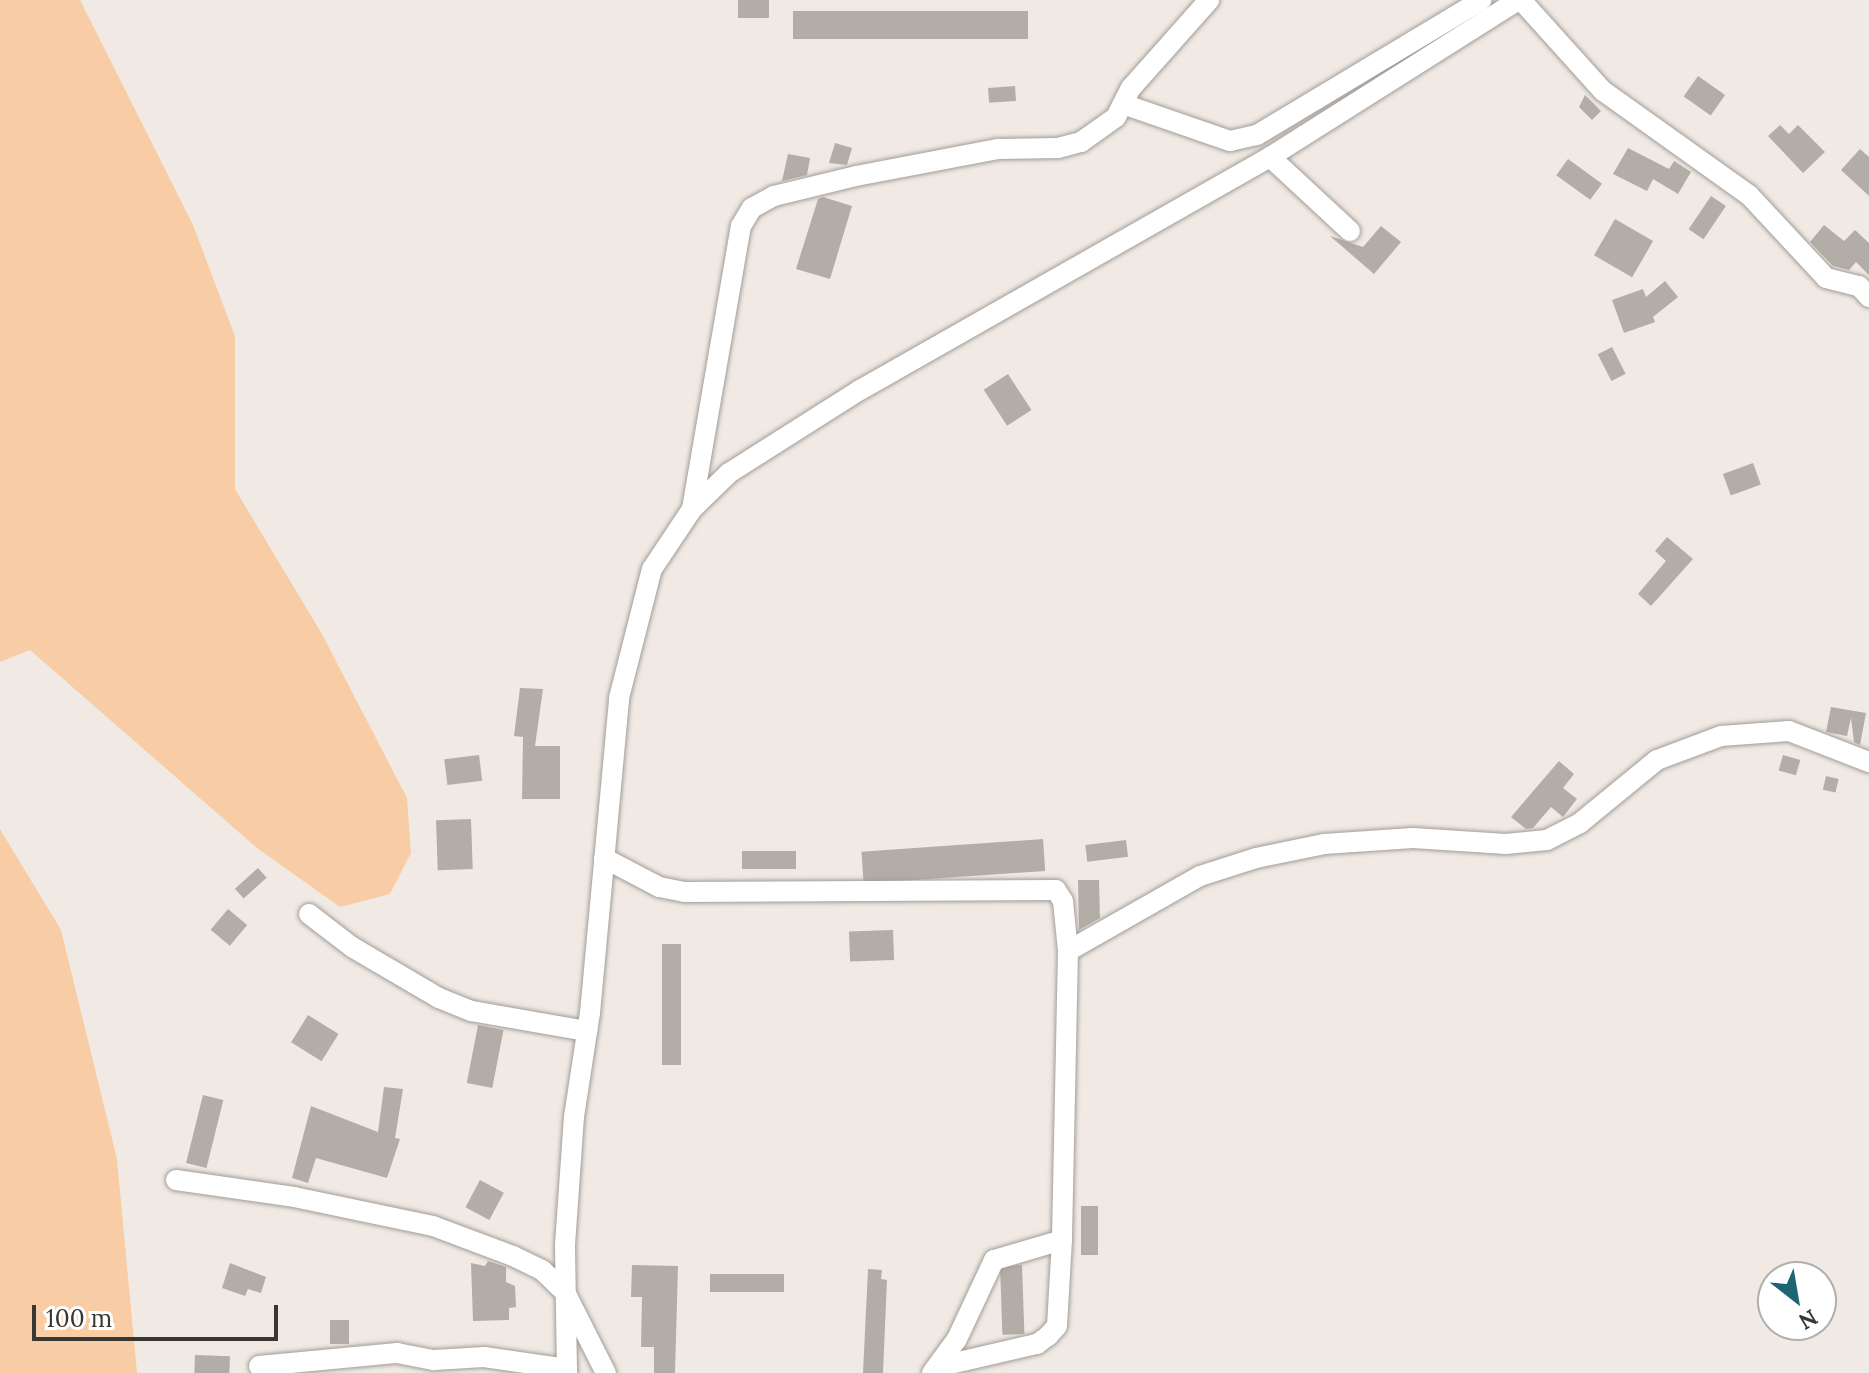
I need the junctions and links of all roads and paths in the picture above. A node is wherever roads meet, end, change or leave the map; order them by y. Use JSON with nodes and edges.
{"nodes":[{"id":1,"x":1209,"y":0,"type":"edge"},
{"id":2,"x":1482,"y":0,"type":"edge"},
{"id":3,"x":1520,"y":0,"type":"edge"},
{"id":4,"x":1123,"y":104,"type":"junction"},
{"id":5,"x":1270,"y":157,"type":"junction"},
{"id":6,"x":1350,"y":231,"type":"dead end"},
{"id":7,"x":1869,"y":297,"type":"edge"},
{"id":8,"x":692,"y":509,"type":"junction"},
{"id":9,"x":1869,"y":762,"type":"edge"},
{"id":10,"x":604,"y":858,"type":"junction"},
{"id":11,"x":309,"y":914,"type":"dead end"},
{"id":12,"x":1068,"y":951,"type":"junction"},
{"id":13,"x":587,"y":1031,"type":"junction"},
{"id":14,"x":176,"y":1180,"type":"dead end"},
{"id":15,"x":1062,"y":1240,"type":"junction"},
{"id":16,"x":565,"y":1292,"type":"junction"},
{"id":17,"x":259,"y":1366,"type":"dead end"},
{"id":18,"x":934,"y":1370,"type":"edge"},
{"id":19,"x":567,"y":1371,"type":"edge"},
{"id":20,"x":606,"y":1373,"type":"edge"}],
"edges":[{"from":1,"to":4,"type":"street"},
{"from":2,"to":4,"type":"street"},
{"from":3,"to":5,"type":"street"},
{"from":3,"to":7,"type":"street"},
{"from":4,"to":8,"type":"street"},
{"from":5,"to":6,"type":"street"},
{"from":5,"to":8,"type":"street"},
{"from":8,"to":10,"type":"street"},
{"from":9,"to":12,"type":"street"},
{"from":10,"to":12,"type":"street"},
{"from":10,"to":13,"type":"street"},
{"from":11,"to":13,"type":"street"},
{"from":12,"to":15,"type":"street"},
{"from":13,"to":16,"type":"street"},
{"from":14,"to":16,"type":"street"},
{"from":15,"to":18,"type":"street"},
{"from":15,"to":18,"type":"street"},
{"from":16,"to":19,"type":"street"},
{"from":16,"to":20,"type":"street"},
{"from":17,"to":19,"type":"street"}]}
